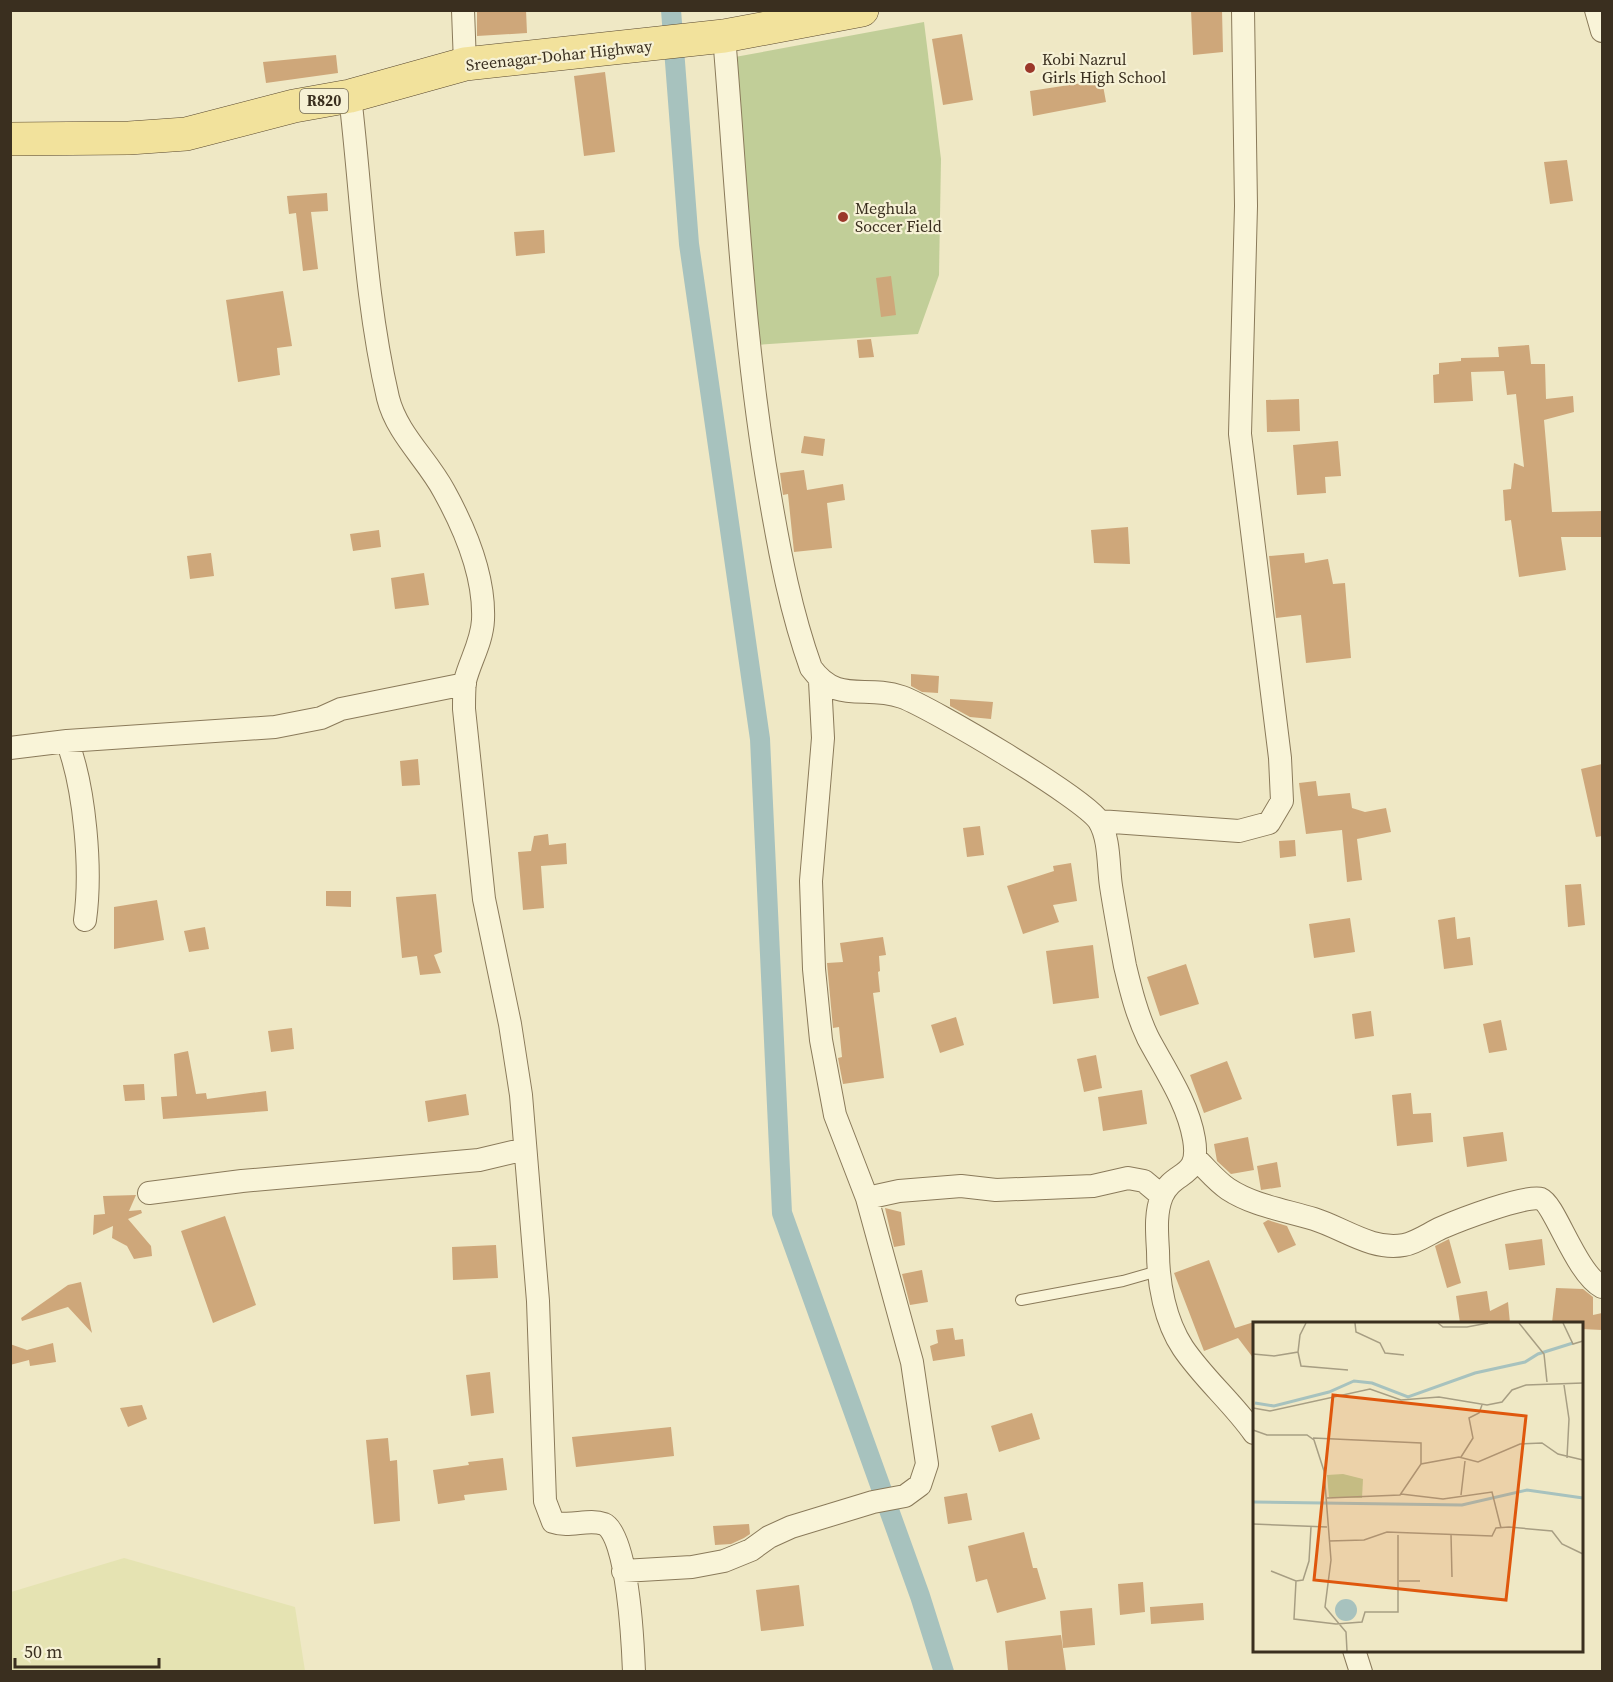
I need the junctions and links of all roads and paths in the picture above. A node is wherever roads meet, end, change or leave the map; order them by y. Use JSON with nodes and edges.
{"nodes":[{"id":1,"x":463,"y":10,"type":"edge"},
{"id":2,"x":862,"y":10,"type":"edge"},
{"id":3,"x":1243,"y":10,"type":"edge"},
{"id":4,"x":1596,"y":10,"type":"edge"},
{"id":5,"x":1602,"y":31,"type":"edge"},
{"id":6,"x":716,"y":37,"type":"junction"},
{"id":7,"x":465,"y":64,"type":"junction"},
{"id":8,"x":350,"y":96,"type":"junction"},
{"id":9,"x":10,"y":139,"type":"edge"},
{"id":10,"x":820,"y":681,"type":"junction"},
{"id":11,"x":465,"y":684,"type":"junction"},
{"id":12,"x":67,"y":741,"type":"junction"},
{"id":13,"x":10,"y":748,"type":"edge"},
{"id":14,"x":1099,"y":821,"type":"junction"},
{"id":15,"x":85,"y":920,"type":"dead end"},
{"id":16,"x":525,"y":1149,"type":"junction"},
{"id":17,"x":1195,"y":1158,"type":"junction"},
{"id":18,"x":149,"y":1193,"type":"dead end"},
{"id":19,"x":1162,"y":1196,"type":"junction"},
{"id":20,"x":867,"y":1198,"type":"junction"},
{"id":21,"x":1158,"y":1271,"type":"junction"},
{"id":22,"x":1602,"y":1287,"type":"edge"},
{"id":23,"x":1021,"y":1300,"type":"dead end"},
{"id":24,"x":1253,"y":1432,"type":"edge"},
{"id":25,"x":623,"y":1570,"type":"junction"},
{"id":26,"x":1355,"y":1652,"type":"edge"},
{"id":27,"x":634,"y":1671,"type":"edge"},
{"id":28,"x":1361,"y":1671,"type":"edge"}],
"edges":[{"from":1,"to":7,"type":"street"},
{"from":2,"to":6,"type":"main road","name":"Sreenagar-Dohar Highway","number":"R820"},
{"from":3,"to":14,"type":"street"},
{"from":4,"to":5,"type":"street"},
{"from":6,"to":7,"type":"main road","name":"Sreenagar-Dohar Highway","number":"R820"},
{"from":6,"to":10,"type":"street"},
{"from":7,"to":8,"type":"main road","name":"Sreenagar-Dohar Highway","number":"R820"},
{"from":8,"to":9,"type":"main road","name":"Sreenagar-Dohar Highway","number":"R820"},
{"from":8,"to":11,"type":"street"},
{"from":10,"to":14,"type":"street"},
{"from":10,"to":20,"type":"street"},
{"from":11,"to":12,"type":"street"},
{"from":11,"to":16,"type":"street"},
{"from":12,"to":13,"type":"street"},
{"from":12,"to":15,"type":"street"},
{"from":14,"to":17,"type":"street"},
{"from":16,"to":18,"type":"street"},
{"from":16,"to":25,"type":"street"},
{"from":17,"to":19,"type":"street"},
{"from":17,"to":22,"type":"street"},
{"from":19,"to":20,"type":"street"},
{"from":19,"to":21,"type":"street"},
{"from":20,"to":25,"type":"street"},
{"from":21,"to":23,"type":"lane"},
{"from":21,"to":24,"type":"street"},
{"from":25,"to":27,"type":"street"},
{"from":26,"to":28,"type":"street"}]}
